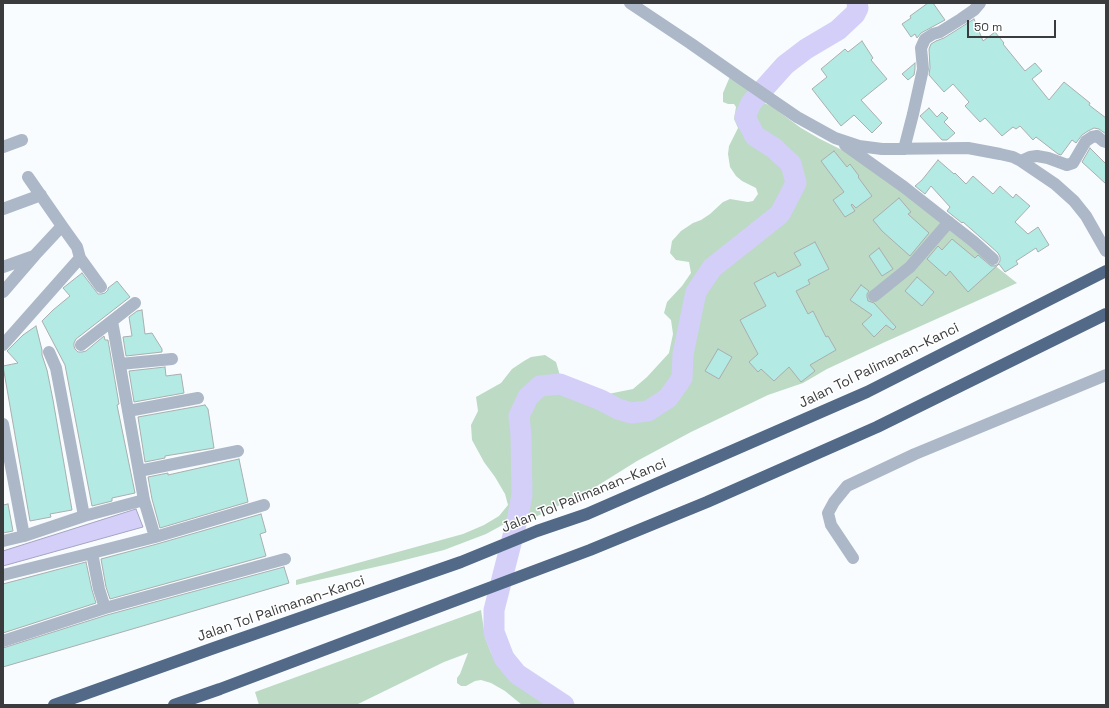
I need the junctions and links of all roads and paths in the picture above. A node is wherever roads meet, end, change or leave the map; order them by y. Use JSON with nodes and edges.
{"nodes":[{"id":1,"x":630,"y":3,"type":"edge"},
{"id":2,"x":980,"y":3,"type":"edge"},
{"id":3,"x":835,"y":138,"type":"junction"},
{"id":4,"x":22,"y":140,"type":"dead end"},
{"id":5,"x":1106,"y":142,"type":"edge"},
{"id":6,"x":3,"y":147,"type":"edge"},
{"id":7,"x":904,"y":149,"type":"junction"},
{"id":8,"x":1021,"y":161,"type":"junction"},
{"id":9,"x":28,"y":177,"type":"dead end"},
{"id":10,"x":41,"y":196,"type":"junction"},
{"id":11,"x":3,"y":210,"type":"edge"},
{"id":12,"x":949,"y":222,"type":"junction"},
{"id":13,"x":62,"y":226,"type":"junction"},
{"id":14,"x":1106,"y":251,"type":"edge"},
{"id":15,"x":35,"y":255,"type":"junction"},
{"id":16,"x":80,"y":258,"type":"junction"},
{"id":17,"x":993,"y":259,"type":"dead end"},
{"id":18,"x":3,"y":267,"type":"edge"},
{"id":19,"x":1106,"y":271,"type":"edge"},
{"id":20,"x":101,"y":287,"type":"dead end"},
{"id":21,"x":3,"y":292,"type":"edge"},
{"id":22,"x":874,"y":296,"type":"dead end"},
{"id":23,"x":135,"y":303,"type":"dead end"},
{"id":24,"x":1106,"y":314,"type":"edge"},
{"id":25,"x":112,"y":321,"type":"junction"},
{"id":26,"x":3,"y":345,"type":"edge"},
{"id":27,"x":81,"y":345,"type":"dead end"},
{"id":28,"x":49,"y":352,"type":"dead end"},
{"id":29,"x":172,"y":359,"type":"dead end"},
{"id":30,"x":120,"y":364,"type":"junction"},
{"id":31,"x":1106,"y":375,"type":"edge"},
{"id":32,"x":198,"y":398,"type":"dead end"},
{"id":33,"x":128,"y":411,"type":"junction"},
{"id":34,"x":3,"y":424,"type":"edge"},
{"id":35,"x":238,"y":451,"type":"dead end"},
{"id":36,"x":139,"y":471,"type":"junction"},
{"id":37,"x":144,"y":500,"type":"junction"},
{"id":38,"x":264,"y":505,"type":"dead end"},
{"id":39,"x":84,"y":516,"type":"junction"},
{"id":40,"x":24,"y":536,"type":"junction"},
{"id":41,"x":155,"y":537,"type":"junction"},
{"id":42,"x":3,"y":541,"type":"edge"},
{"id":43,"x":92,"y":553,"type":"junction"},
{"id":44,"x":853,"y":558,"type":"dead end"},
{"id":45,"x":285,"y":559,"type":"dead end"},
{"id":46,"x":3,"y":576,"type":"edge"},
{"id":47,"x":105,"y":608,"type":"junction"},
{"id":48,"x":3,"y":641,"type":"edge"},
{"id":49,"x":54,"y":705,"type":"edge"},
{"id":50,"x":174,"y":705,"type":"edge"}],
"edges":[{"from":1,"to":3,"type":"street"},
{"from":2,"to":7,"type":"street"},
{"from":3,"to":7,"type":"street"},
{"from":3,"to":12,"type":"street"},
{"from":4,"to":6,"type":"street"},
{"from":5,"to":8,"type":"street"},
{"from":7,"to":8,"type":"street"},
{"from":8,"to":14,"type":"street"},
{"from":9,"to":10,"type":"street"},
{"from":10,"to":11,"type":"street"},
{"from":10,"to":13,"type":"street"},
{"from":12,"to":17,"type":"street"},
{"from":12,"to":22,"type":"street"},
{"from":13,"to":15,"type":"street"},
{"from":13,"to":16,"type":"street"},
{"from":15,"to":18,"type":"street"},
{"from":15,"to":21,"type":"street"},
{"from":16,"to":20,"type":"street"},
{"from":16,"to":26,"type":"street"},
{"from":19,"to":49,"type":"highway","name":"Jalan Tol Palimanan–Kanci"},
{"from":23,"to":25,"type":"street"},
{"from":24,"to":50,"type":"highway"},
{"from":25,"to":27,"type":"street"},
{"from":25,"to":30,"type":"street"},
{"from":28,"to":39,"type":"street"},
{"from":29,"to":30,"type":"street"},
{"from":30,"to":33,"type":"street"},
{"from":31,"to":44,"type":"street"},
{"from":32,"to":33,"type":"street"},
{"from":33,"to":36,"type":"street"},
{"from":34,"to":40,"type":"street"},
{"from":35,"to":36,"type":"street"},
{"from":36,"to":37,"type":"street"},
{"from":37,"to":39,"type":"street"},
{"from":37,"to":41,"type":"street"},
{"from":38,"to":41,"type":"street"},
{"from":39,"to":40,"type":"street"},
{"from":40,"to":42,"type":"street"},
{"from":41,"to":43,"type":"street"},
{"from":43,"to":46,"type":"street"},
{"from":43,"to":47,"type":"street"},
{"from":45,"to":47,"type":"street"},
{"from":47,"to":48,"type":"street"}]}
